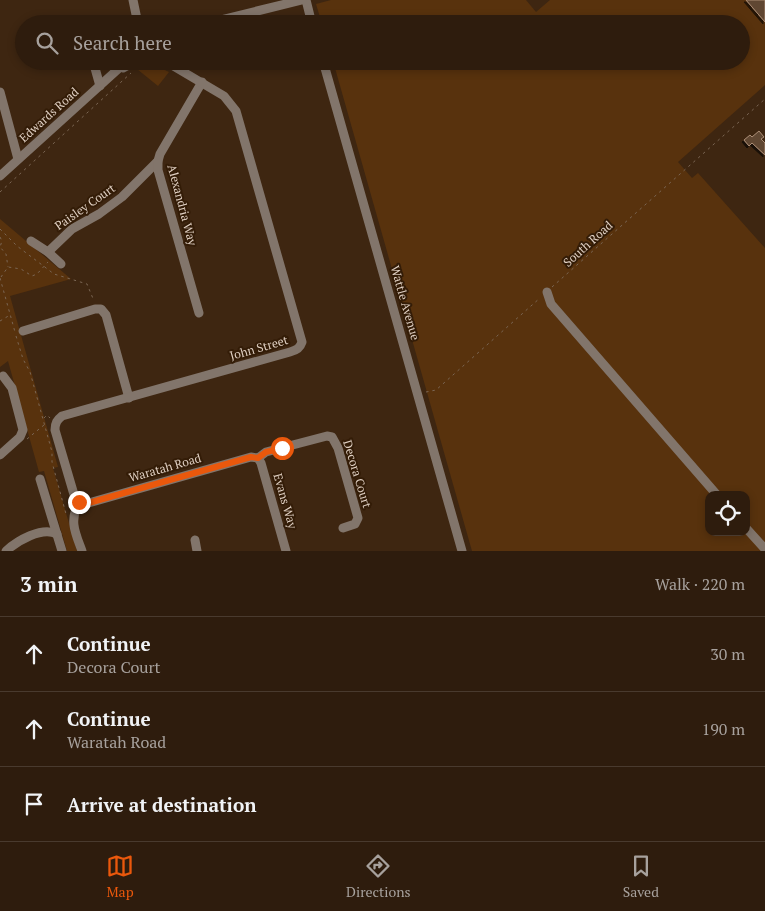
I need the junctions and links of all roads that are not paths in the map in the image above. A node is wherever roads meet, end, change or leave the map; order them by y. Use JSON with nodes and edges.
{"nodes":[{"id":1,"x":304,"y":0,"type":"edge"},
{"id":2,"x":242,"y":15,"type":"edge"},
{"id":3,"x":309,"y":15,"type":"edge"},
{"id":4,"x":96,"y":70,"type":"edge"},
{"id":5,"x":117,"y":70,"type":"edge"},
{"id":6,"x":120,"y":70,"type":"edge"},
{"id":7,"x":182,"y":70,"type":"edge"},
{"id":8,"x":326,"y":70,"type":"edge"},
{"id":9,"x":114,"y":73,"type":"junction"},
{"id":10,"x":202,"y":82,"type":"junction"},
{"id":11,"x":100,"y":86,"type":"junction"},
{"id":12,"x":0,"y":92,"type":"edge"},
{"id":13,"x":18,"y":159,"type":"junction"},
{"id":14,"x":158,"y":161,"type":"junction"},
{"id":15,"x":0,"y":176,"type":"edge"},
{"id":16,"x":31,"y":241,"type":"dead end"},
{"id":17,"x":48,"y":252,"type":"junction"},
{"id":18,"x":61,"y":264,"type":"dead end"},
{"id":19,"x":547,"y":292,"type":"road end"},
{"id":20,"x":199,"y":313,"type":"dead end"},
{"id":21,"x":23,"y":331,"type":"dead end"},
{"id":22,"x":3,"y":376,"type":"dead end"},
{"id":23,"x":129,"y":398,"type":"junction"},
{"id":24,"x":0,"y":455,"type":"edge"},
{"id":25,"x":258,"y":458,"type":"junction"},
{"id":26,"x":40,"y":478,"type":"dead end"},
{"id":27,"x":714,"y":491,"type":"edge"},
{"id":28,"x":79,"y":502,"type":"junction"},
{"id":29,"x":343,"y":528,"type":"dead end"},
{"id":30,"x":750,"y":532,"type":"edge"},
{"id":31,"x":57,"y":534,"type":"junction"},
{"id":32,"x":194,"y":540,"type":"dead end"},
{"id":33,"x":18,"y":542,"type":"junction"},
{"id":34,"x":765,"y":549,"type":"edge"},
{"id":35,"x":6,"y":551,"type":"edge"},
{"id":36,"x":21,"y":551,"type":"edge"},
{"id":37,"x":62,"y":551,"type":"edge"},
{"id":38,"x":82,"y":551,"type":"edge"},
{"id":39,"x":197,"y":551,"type":"edge"},
{"id":40,"x":286,"y":551,"type":"edge"},
{"id":41,"x":462,"y":551,"type":"edge"}],
"edges":[{"from":1,"to":2,"type":"street"},
{"from":1,"to":3,"type":"street"},
{"from":4,"to":11,"type":"street"},
{"from":5,"to":9,"type":"street","name":"Edwards Road"},
{"from":6,"to":9,"type":"street","name":"Edwards Road"},
{"from":7,"to":10,"type":"street","name":"John Street"},
{"from":8,"to":41,"type":"street","name":"Wattle Avenue"},
{"from":9,"to":11,"type":"street","name":"Edwards Road"},
{"from":10,"to":14,"type":"street","name":"Alexandria Way"},
{"from":10,"to":23,"type":"street","name":"John Street"},
{"from":11,"to":13,"type":"street","name":"Edwards Road"},
{"from":12,"to":13,"type":"street"},
{"from":13,"to":15,"type":"street","name":"Edwards Road"},
{"from":14,"to":17,"type":"street","name":"Paisley Court"},
{"from":14,"to":20,"type":"street","name":"Alexandria Way"},
{"from":16,"to":17,"type":"street"},
{"from":17,"to":18,"type":"street"},
{"from":19,"to":27,"type":"street"},
{"from":21,"to":23,"type":"street"},
{"from":22,"to":24,"type":"street"},
{"from":23,"to":28,"type":"street","name":"John Street"},
{"from":25,"to":28,"type":"street","name":"Waratah Road"},
{"from":25,"to":29,"type":"street","name":"Decora Court"},
{"from":25,"to":40,"type":"street","name":"Evans Way"},
{"from":26,"to":31,"type":"street"},
{"from":28,"to":38,"type":"street"},
{"from":30,"to":34,"type":"street"},
{"from":31,"to":33,"type":"street"},
{"from":31,"to":37,"type":"street"},
{"from":32,"to":39,"type":"street"},
{"from":33,"to":35,"type":"street"},
{"from":33,"to":36,"type":"street"}]}
